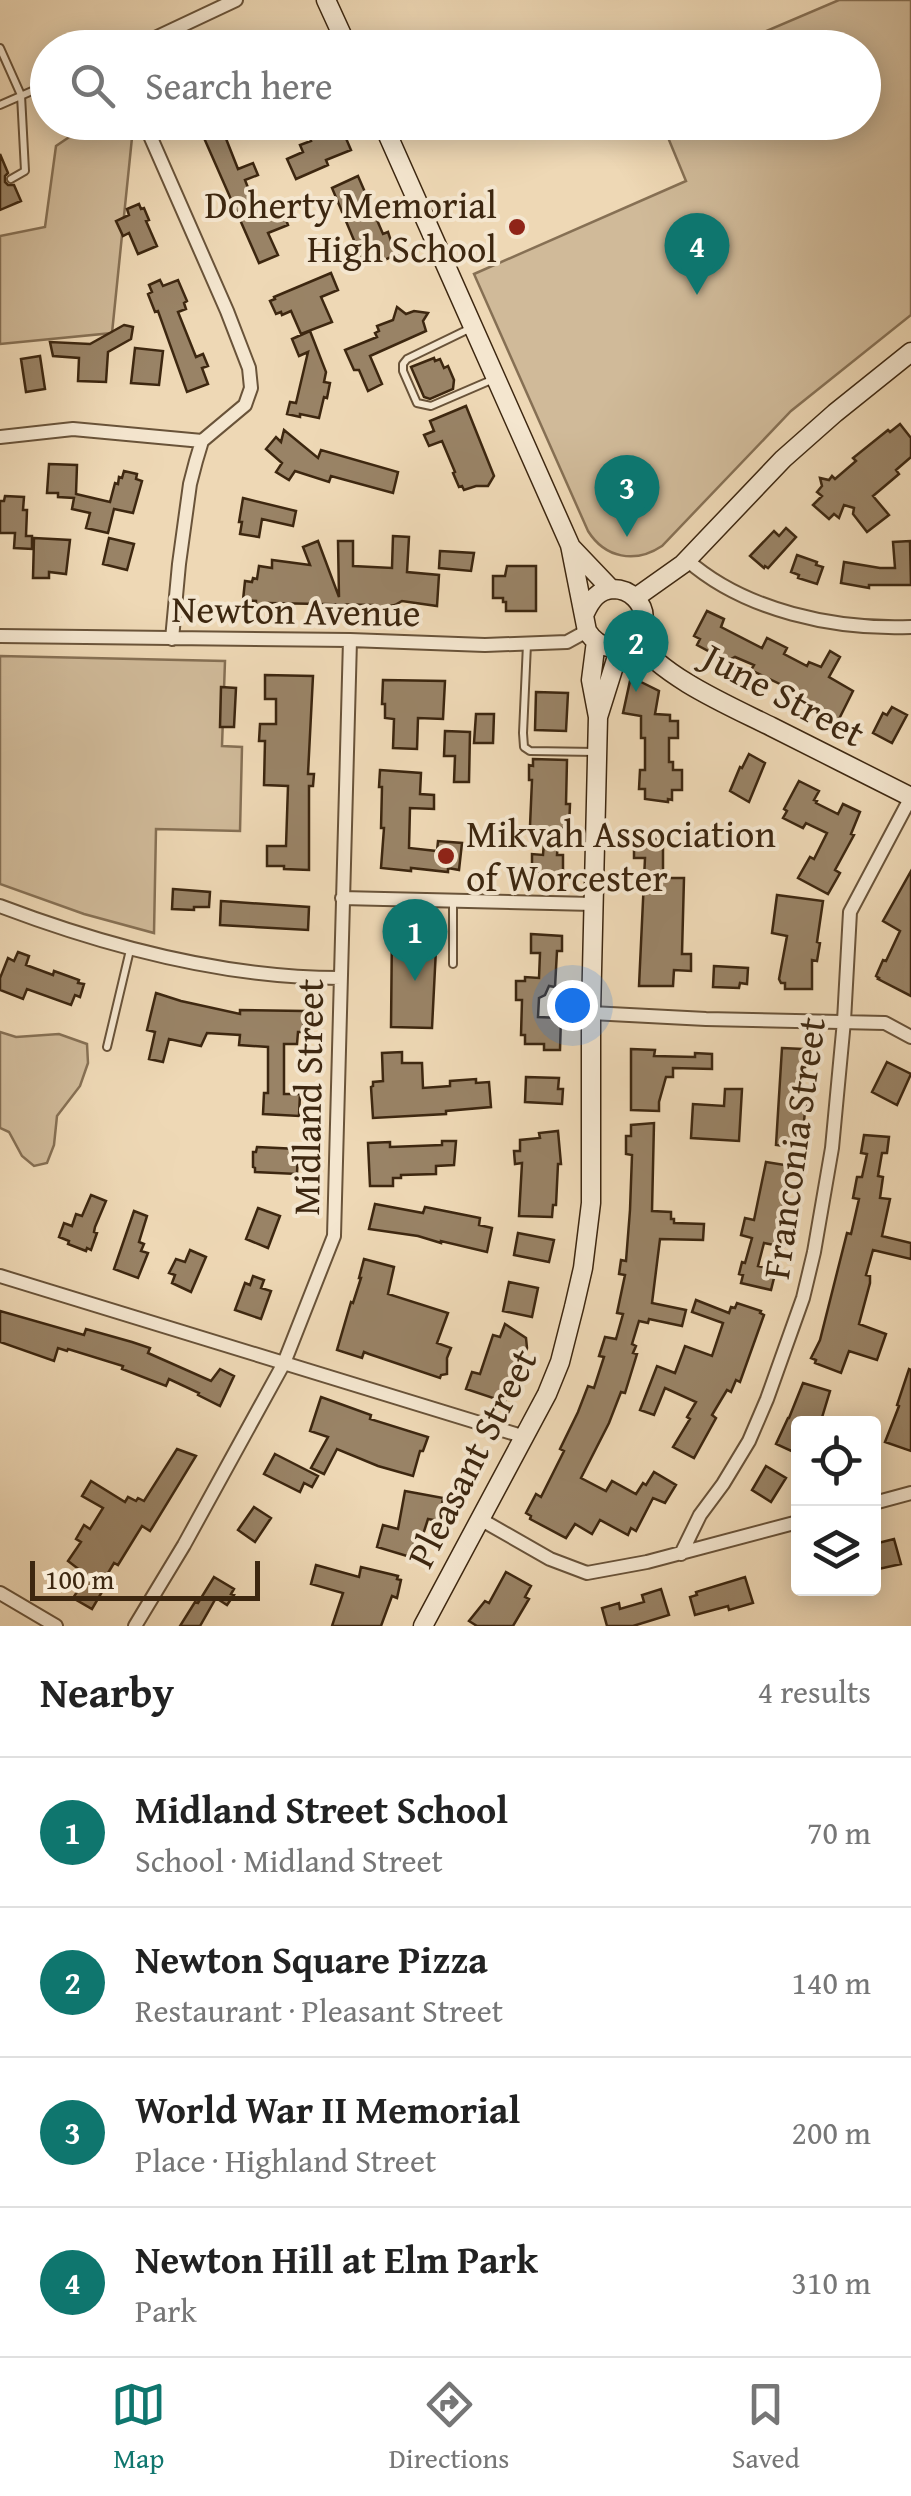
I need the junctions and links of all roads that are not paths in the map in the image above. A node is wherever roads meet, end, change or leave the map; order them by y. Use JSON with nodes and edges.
{"nodes":[{"id":1,"x":236,"y":0,"type":"edge"},
{"id":2,"x":326,"y":0,"type":"edge"},
{"id":3,"x":172,"y":30,"type":"edge"},
{"id":4,"x":340,"y":30,"type":"edge"},
{"id":5,"x":0,"y":48,"type":"edge"},
{"id":6,"x":30,"y":92,"type":"edge"},
{"id":7,"x":21,"y":96,"type":"junction"},
{"id":8,"x":0,"y":104,"type":"edge"},
{"id":9,"x":152,"y":140,"type":"edge"},
{"id":10,"x":390,"y":140,"type":"edge"},
{"id":11,"x":11,"y":180,"type":"dead end"},
{"id":12,"x":474,"y":326,"type":"junction"},
{"id":13,"x":911,"y":352,"type":"edge"},
{"id":14,"x":497,"y":378,"type":"junction"},
{"id":15,"x":0,"y":437,"type":"edge"},
{"id":16,"x":202,"y":441,"type":"junction"},
{"id":17,"x":570,"y":545,"type":"junction"},
{"id":18,"x":686,"y":560,"type":"junction"},
{"id":19,"x":612,"y":589,"type":"junction"},
{"id":20,"x":635,"y":598,"type":"junction"},
{"id":21,"x":590,"y":628,"type":"junction"},
{"id":22,"x":911,"y":628,"type":"edge"},
{"id":23,"x":0,"y":636,"type":"edge"},
{"id":24,"x":172,"y":639,"type":"junction"},
{"id":25,"x":350,"y":640,"type":"junction"},
{"id":26,"x":628,"y":643,"type":"junction"},
{"id":27,"x":527,"y":644,"type":"junction"},
{"id":28,"x":598,"y":717,"type":"junction"},
{"id":29,"x":597,"y":752,"type":"junction"},
{"id":30,"x":911,"y":797,"type":"edge"},
{"id":31,"x":342,"y":898,"type":"junction"},
{"id":32,"x":454,"y":901,"type":"junction"},
{"id":33,"x":593,"y":904,"type":"junction"},
{"id":34,"x":0,"y":906,"type":"edge"},
{"id":35,"x":131,"y":948,"type":"junction"},
{"id":36,"x":453,"y":964,"type":"dead end"},
{"id":37,"x":340,"y":978,"type":"junction"},
{"id":38,"x":591,"y":1014,"type":"junction"},
{"id":39,"x":844,"y":1021,"type":"junction"},
{"id":40,"x":911,"y":1038,"type":"edge"},
{"id":41,"x":107,"y":1047,"type":"dead end"},
{"id":42,"x":0,"y":1276,"type":"edge"},
{"id":43,"x":284,"y":1363,"type":"junction"},
{"id":44,"x":525,"y":1438,"type":"junction"},
{"id":45,"x":911,"y":1493,"type":"edge"},
{"id":46,"x":881,"y":1501,"type":"edge"},
{"id":47,"x":480,"y":1519,"type":"junction"},
{"id":48,"x":791,"y":1524,"type":"edge"},
{"id":49,"x":680,"y":1554,"type":"junction"},
{"id":50,"x":0,"y":1593,"type":"edge"},
{"id":51,"x":56,"y":1626,"type":"edge"},
{"id":52,"x":135,"y":1626,"type":"edge"},
{"id":53,"x":422,"y":1626,"type":"edge"}],
"edges":[{"from":1,"to":3,"type":"street"},
{"from":2,"to":4,"type":"main road"},
{"from":5,"to":7,"type":"lane"},
{"from":6,"to":7,"type":"lane"},
{"from":7,"to":8,"type":"lane"},
{"from":7,"to":11,"type":"lane"},
{"from":9,"to":16,"type":"street"},
{"from":10,"to":12,"type":"main road"},
{"from":12,"to":14,"type":"main road"},
{"from":12,"to":14,"type":"lane"},
{"from":13,"to":18,"type":"main road"},
{"from":14,"to":17,"type":"main road"},
{"from":15,"to":16,"type":"street"},
{"from":16,"to":24,"type":"street"},
{"from":17,"to":19,"type":"main road"},
{"from":17,"to":21,"type":"main road","name":"Pleasant Street"},
{"from":18,"to":20,"type":"main road"},
{"from":18,"to":22,"type":"street"},
{"from":19,"to":20,"type":"main road"},
{"from":19,"to":21,"type":"main road"},
{"from":20,"to":26,"type":"main road"},
{"from":21,"to":26,"type":"main road"},
{"from":21,"to":27,"type":"street","name":"Newton Avenue"},
{"from":21,"to":28,"type":"main road","name":"Pleasant Street"},
{"from":23,"to":24,"type":"street","name":"Newton Avenue"},
{"from":24,"to":25,"type":"street","name":"Newton Avenue"},
{"from":25,"to":27,"type":"street","name":"Newton Avenue"},
{"from":25,"to":31,"type":"street","name":"Midland Street"},
{"from":26,"to":28,"type":"main road","name":"Pleasant Street"},
{"from":26,"to":30,"type":"main road","name":"June Street"},
{"from":27,"to":29,"type":"lane"},
{"from":28,"to":29,"type":"main road","name":"Pleasant Street"},
{"from":29,"to":33,"type":"main road","name":"Pleasant Street"},
{"from":30,"to":39,"type":"street","name":"Franconia Street"},
{"from":31,"to":32,"type":"street"},
{"from":31,"to":37,"type":"street","name":"Midland Street"},
{"from":32,"to":33,"type":"street"},
{"from":32,"to":36,"type":"lane"},
{"from":33,"to":38,"type":"main road","name":"Pleasant Street"},
{"from":34,"to":35,"type":"street"},
{"from":35,"to":37,"type":"street"},
{"from":35,"to":41,"type":"lane"},
{"from":37,"to":43,"type":"street","name":"Midland Street"},
{"from":38,"to":39,"type":"street"},
{"from":38,"to":44,"type":"main road","name":"Pleasant Street"},
{"from":39,"to":40,"type":"street"},
{"from":39,"to":49,"type":"street","name":"Franconia Street"},
{"from":42,"to":43,"type":"street"},
{"from":43,"to":44,"type":"street"},
{"from":43,"to":52,"type":"street","name":"Midland Street"},
{"from":44,"to":47,"type":"main road","name":"Pleasant Street"},
{"from":45,"to":46,"type":"street"},
{"from":47,"to":49,"type":"street"},
{"from":47,"to":53,"type":"main road","name":"Pleasant Street"},
{"from":48,"to":49,"type":"street"},
{"from":50,"to":51,"type":"street"}]}
